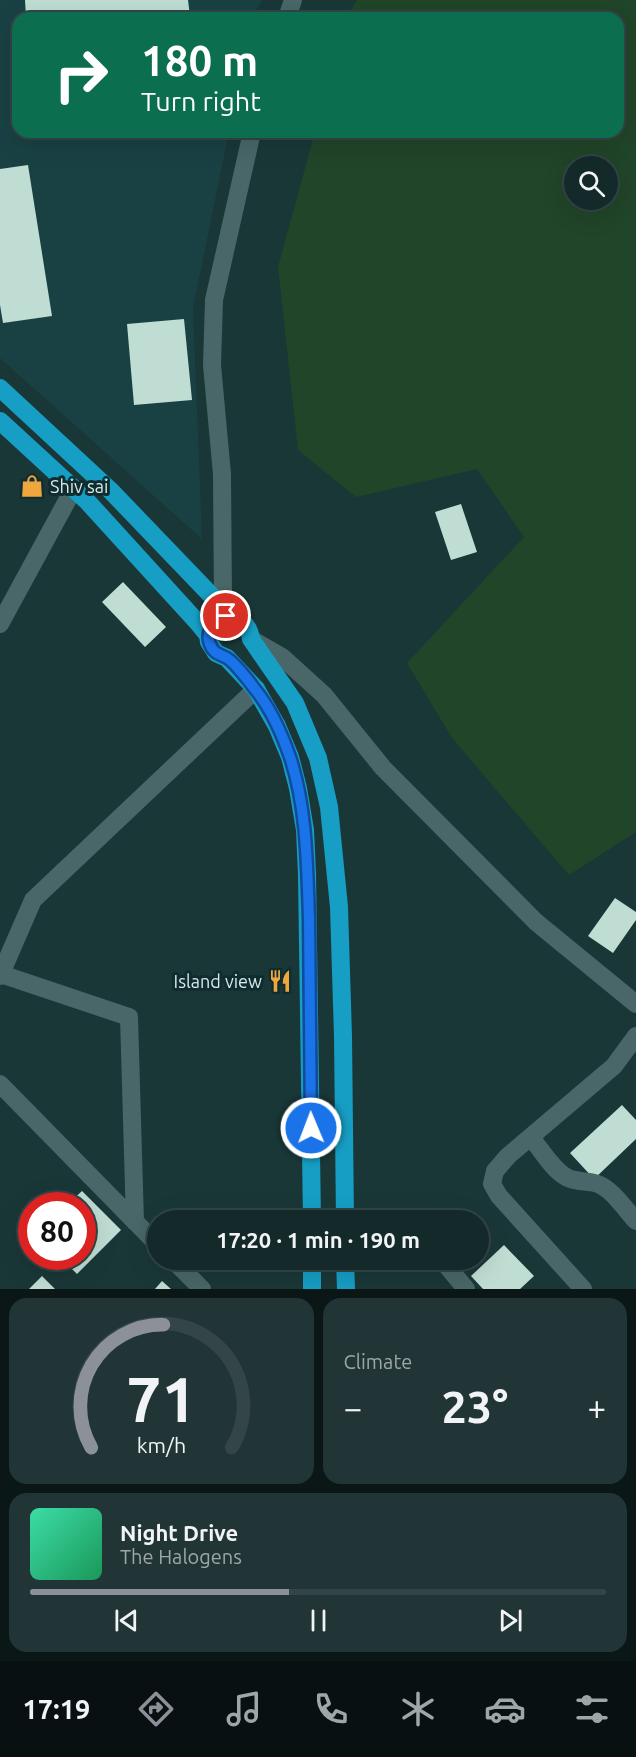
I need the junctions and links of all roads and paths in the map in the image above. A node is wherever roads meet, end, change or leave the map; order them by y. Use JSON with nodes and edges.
{"nodes":[{"id":1,"x":251,"y":138,"type":"edge"},
{"id":2,"x":0,"y":388,"type":"edge"},
{"id":3,"x":0,"y":421,"type":"edge"},
{"id":4,"x":74,"y":489,"type":"junction"},
{"id":5,"x":227,"y":610,"type":"junction"},
{"id":6,"x":0,"y":624,"type":"edge"},
{"id":7,"x":208,"y":635,"type":"junction"},
{"id":8,"x":251,"y":639,"type":"junction"},
{"id":9,"x":227,"y":658,"type":"junction"},
{"id":10,"x":256,"y":689,"type":"junction"},
{"id":11,"x":0,"y":975,"type":"edge"},
{"id":12,"x":636,"y":1004,"type":"edge"},
{"id":13,"x":636,"y":1036,"type":"edge"},
{"id":14,"x":0,"y":1084,"type":"edge"},
{"id":15,"x":531,"y":1138,"type":"junction"},
{"id":16,"x":312,"y":1210,"type":"edge"},
{"id":17,"x":345,"y":1210,"type":"edge"},
{"id":18,"x":636,"y":1221,"type":"edge"},
{"id":19,"x":135,"y":1222,"type":"junction"},
{"id":20,"x":147,"y":1234,"type":"edge"},
{"id":21,"x":183,"y":1270,"type":"edge"},
{"id":22,"x":312,"y":1270,"type":"edge"},
{"id":23,"x":345,"y":1270,"type":"edge"},
{"id":24,"x":450,"y":1270,"type":"edge"},
{"id":25,"x":202,"y":1289,"type":"edge"},
{"id":26,"x":312,"y":1289,"type":"edge"},
{"id":27,"x":346,"y":1289,"type":"edge"},
{"id":28,"x":466,"y":1289,"type":"edge"},
{"id":29,"x":583,"y":1289,"type":"edge"}],
"edges":[{"from":1,"to":5,"type":"street"},
{"from":2,"to":5,"type":"highway"},
{"from":3,"to":4,"type":"highway"},
{"from":4,"to":6,"type":"street"},
{"from":4,"to":7,"type":"highway"},
{"from":5,"to":7,"type":"highway"},
{"from":5,"to":8,"type":"highway"},
{"from":7,"to":9,"type":"highway"},
{"from":8,"to":9,"type":"highway"},
{"from":8,"to":12,"type":"street"},
{"from":8,"to":17,"type":"highway"},
{"from":9,"to":10,"type":"highway"},
{"from":10,"to":11,"type":"street"},
{"from":10,"to":16,"type":"highway"},
{"from":11,"to":19,"type":"street"},
{"from":13,"to":15,"type":"street"},
{"from":14,"to":19,"type":"street"},
{"from":15,"to":18,"type":"street"},
{"from":15,"to":29,"type":"street"},
{"from":19,"to":20,"type":"street"},
{"from":21,"to":25,"type":"street"},
{"from":22,"to":26,"type":"highway"},
{"from":23,"to":27,"type":"highway"},
{"from":24,"to":28,"type":"street"}]}
